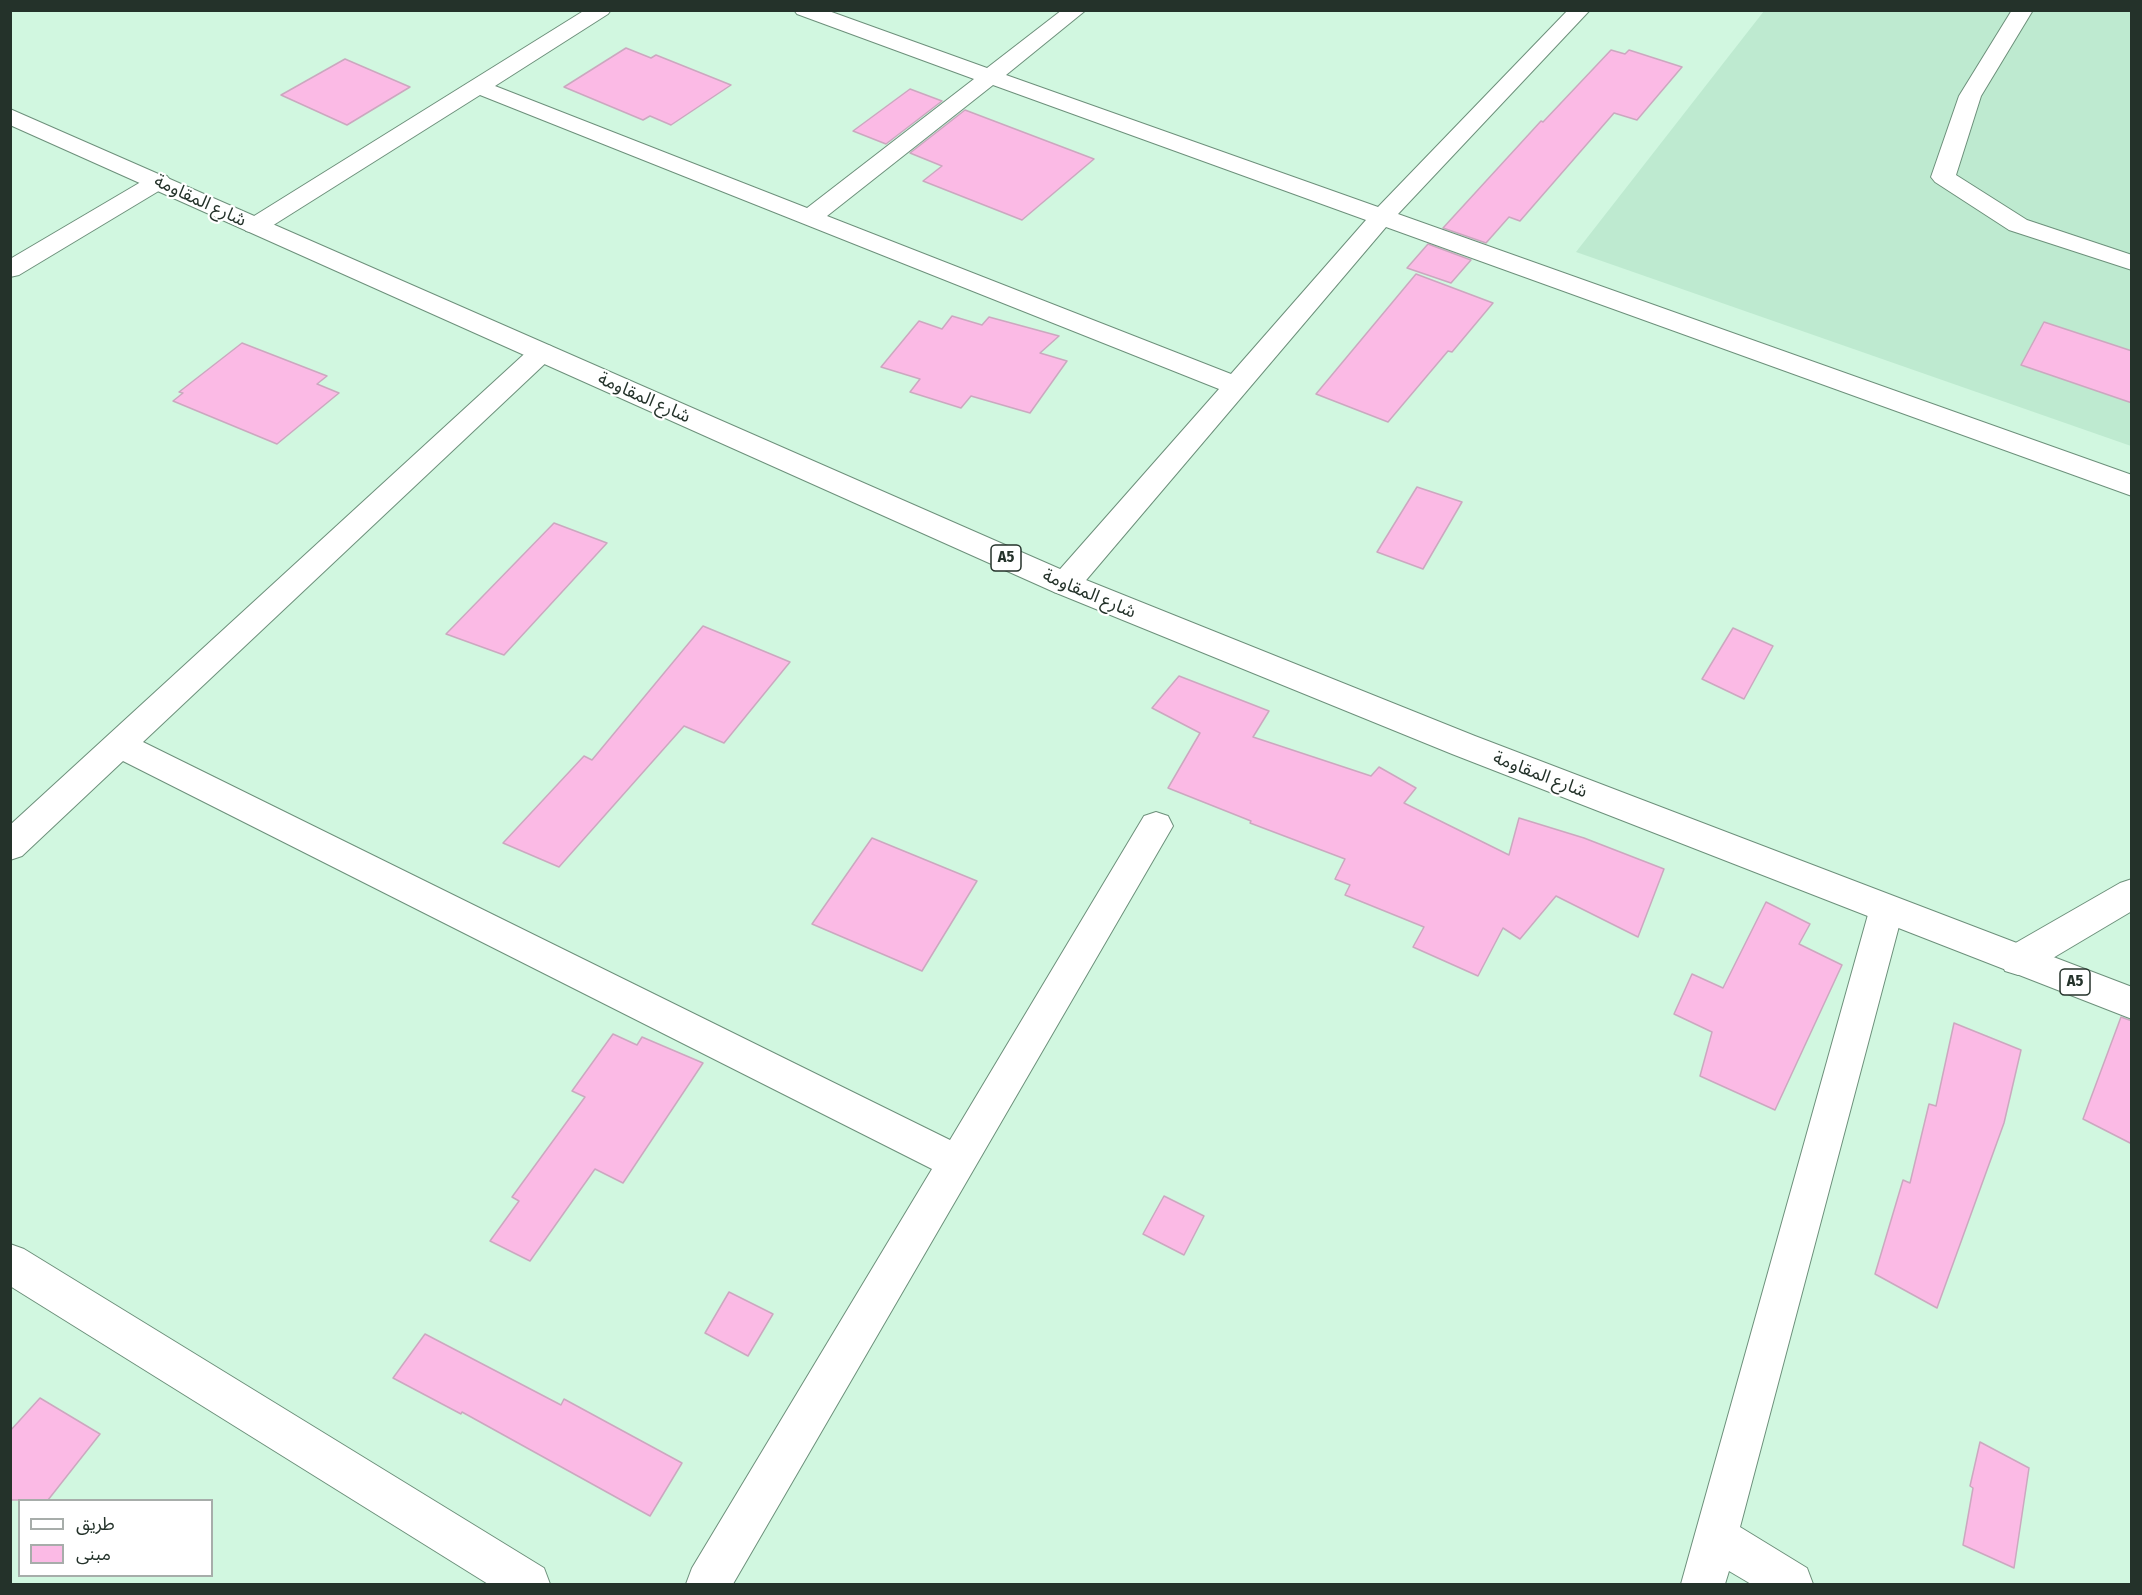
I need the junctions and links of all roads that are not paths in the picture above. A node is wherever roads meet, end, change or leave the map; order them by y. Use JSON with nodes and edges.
{"nodes":[{"id":1,"x":601,"y":10,"type":"edge"},
{"id":2,"x":804,"y":10,"type":"edge"},
{"id":3,"x":1076,"y":10,"type":"edge"},
{"id":4,"x":1580,"y":10,"type":"edge"},
{"id":5,"x":2023,"y":10,"type":"edge"},
{"id":6,"x":990,"y":76,"type":"junction"},
{"id":7,"x":478,"y":87,"type":"junction"},
{"id":8,"x":10,"y":116,"type":"edge"},
{"id":9,"x":159,"y":182,"type":"junction"},
{"id":10,"x":1383,"y":216,"type":"junction"},
{"id":11,"x":810,"y":217,"type":"junction"},
{"id":12,"x":255,"y":226,"type":"junction"},
{"id":13,"x":2132,"y":263,"type":"edge"},
{"id":14,"x":10,"y":270,"type":"edge"},
{"id":15,"x":542,"y":352,"type":"junction"},
{"id":16,"x":1236,"y":386,"type":"junction"},
{"id":17,"x":2132,"y":486,"type":"edge"},
{"id":18,"x":1065,"y":584,"type":"junction"},
{"id":19,"x":118,"y":744,"type":"junction"},
{"id":20,"x":1156,"y":826,"type":"dead end"},
{"id":21,"x":10,"y":846,"type":"edge"},
{"id":22,"x":2132,"y":893,"type":"edge"},
{"id":23,"x":1886,"y":911,"type":"junction"},
{"id":24,"x":2018,"y":960,"type":"junction"},
{"id":25,"x":2132,"y":1003,"type":"edge"},
{"id":26,"x":958,"y":1163,"type":"junction"},
{"id":27,"x":10,"y":1263,"type":"edge"},
{"id":28,"x":1716,"y":1537,"type":"junction"},
{"id":29,"x":528,"y":1584,"type":"edge"},
{"id":30,"x":708,"y":1584,"type":"edge"},
{"id":31,"x":1703,"y":1584,"type":"edge"},
{"id":32,"x":1791,"y":1584,"type":"edge"}],
"edges":[{"from":1,"to":7,"type":"main road"},
{"from":2,"to":6,"type":"main road"},
{"from":3,"to":6,"type":"main road"},
{"from":4,"to":10,"type":"main road"},
{"from":5,"to":13,"type":"main road"},
{"from":6,"to":10,"type":"main road"},
{"from":6,"to":11,"type":"main road"},
{"from":7,"to":11,"type":"main road"},
{"from":7,"to":12,"type":"main road"},
{"from":8,"to":9,"type":"main road","name":"شارع المقاومة","number":"A5"},
{"from":9,"to":12,"type":"main road","name":"شارع المقاومة","number":"A5"},
{"from":9,"to":14,"type":"main road"},
{"from":10,"to":16,"type":"main road"},
{"from":10,"to":17,"type":"main road"},
{"from":11,"to":16,"type":"main road"},
{"from":12,"to":15,"type":"main road","name":"شارع المقاومة","number":"A5"},
{"from":15,"to":18,"type":"main road","name":"شارع المقاومة","number":"A5"},
{"from":15,"to":19,"type":"main road"},
{"from":16,"to":18,"type":"main road"},
{"from":18,"to":23,"type":"main road","name":"شارع المقاومة","number":"A5"},
{"from":19,"to":21,"type":"main road"},
{"from":19,"to":26,"type":"main road"},
{"from":20,"to":26,"type":"main road"},
{"from":22,"to":24,"type":"main road"},
{"from":23,"to":24,"type":"main road","name":"شارع المقاومة","number":"A5"},
{"from":23,"to":28,"type":"main road"},
{"from":24,"to":25,"type":"main road","number":"A5"},
{"from":26,"to":30,"type":"main road"},
{"from":27,"to":29,"type":"main road"},
{"from":28,"to":31,"type":"main road"},
{"from":28,"to":32,"type":"main road"}]}
